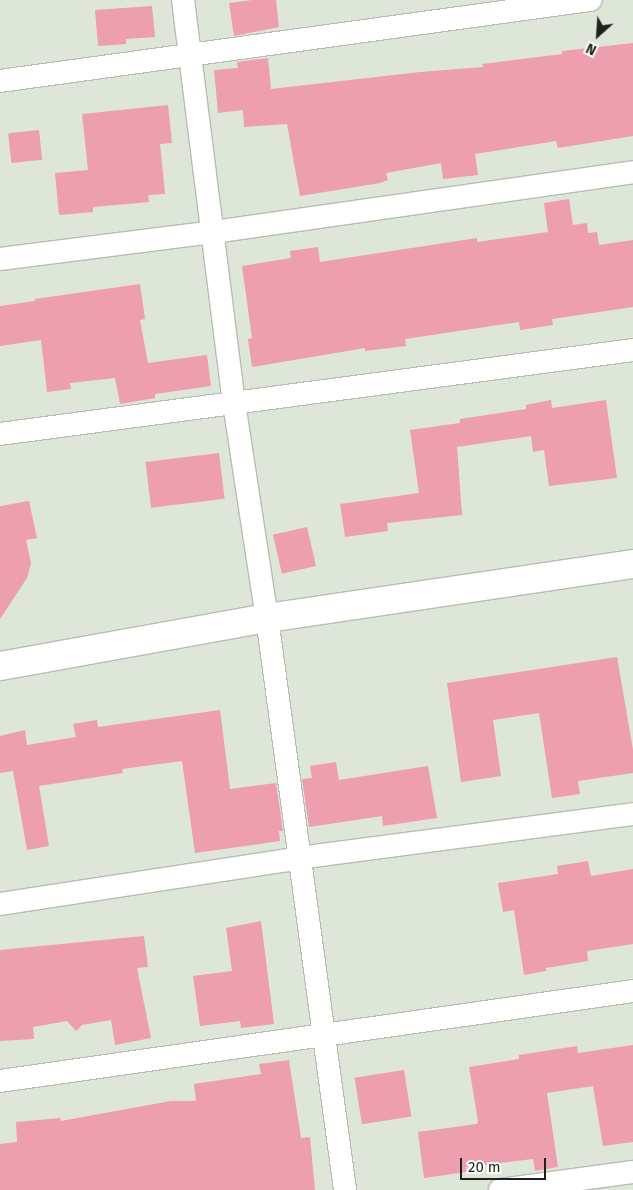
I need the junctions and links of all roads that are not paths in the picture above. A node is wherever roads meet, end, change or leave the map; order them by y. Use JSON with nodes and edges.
{"nodes":[{"id":1,"x":183,"y":0,"type":"edge"},
{"id":2,"x":590,"y":0,"type":"edge"},
{"id":3,"x":191,"y":56,"type":"junction"},
{"id":4,"x":0,"y":82,"type":"edge"},
{"id":5,"x":633,"y":172,"type":"edge"},
{"id":6,"x":213,"y":232,"type":"junction"},
{"id":7,"x":0,"y":259,"type":"edge"},
{"id":8,"x":633,"y":350,"type":"edge"},
{"id":9,"x":234,"y":403,"type":"junction"},
{"id":10,"x":0,"y":434,"type":"edge"},
{"id":11,"x":633,"y":564,"type":"edge"},
{"id":12,"x":267,"y":618,"type":"junction"},
{"id":13,"x":0,"y":666,"type":"edge"},
{"id":14,"x":633,"y":814,"type":"edge"},
{"id":15,"x":299,"y":858,"type":"junction"},
{"id":16,"x":0,"y":904,"type":"edge"},
{"id":17,"x":633,"y":991,"type":"edge"},
{"id":18,"x":324,"y":1034,"type":"junction"},
{"id":19,"x":0,"y":1081,"type":"edge"},
{"id":20,"x":633,"y":1172,"type":"edge"},
{"id":21,"x":345,"y":1190,"type":"edge"},
{"id":22,"x":500,"y":1190,"type":"edge"}],
"edges":[{"from":1,"to":3,"type":"street"},
{"from":2,"to":3,"type":"street"},
{"from":3,"to":4,"type":"street"},
{"from":3,"to":6,"type":"street"},
{"from":5,"to":6,"type":"street"},
{"from":6,"to":7,"type":"street"},
{"from":6,"to":9,"type":"street"},
{"from":8,"to":9,"type":"street"},
{"from":9,"to":10,"type":"street"},
{"from":9,"to":12,"type":"street"},
{"from":11,"to":12,"type":"street"},
{"from":12,"to":13,"type":"street"},
{"from":12,"to":15,"type":"street"},
{"from":14,"to":15,"type":"street"},
{"from":15,"to":16,"type":"street"},
{"from":15,"to":18,"type":"street"},
{"from":17,"to":18,"type":"street"},
{"from":18,"to":19,"type":"street"},
{"from":18,"to":21,"type":"street"},
{"from":20,"to":22,"type":"street"}]}
